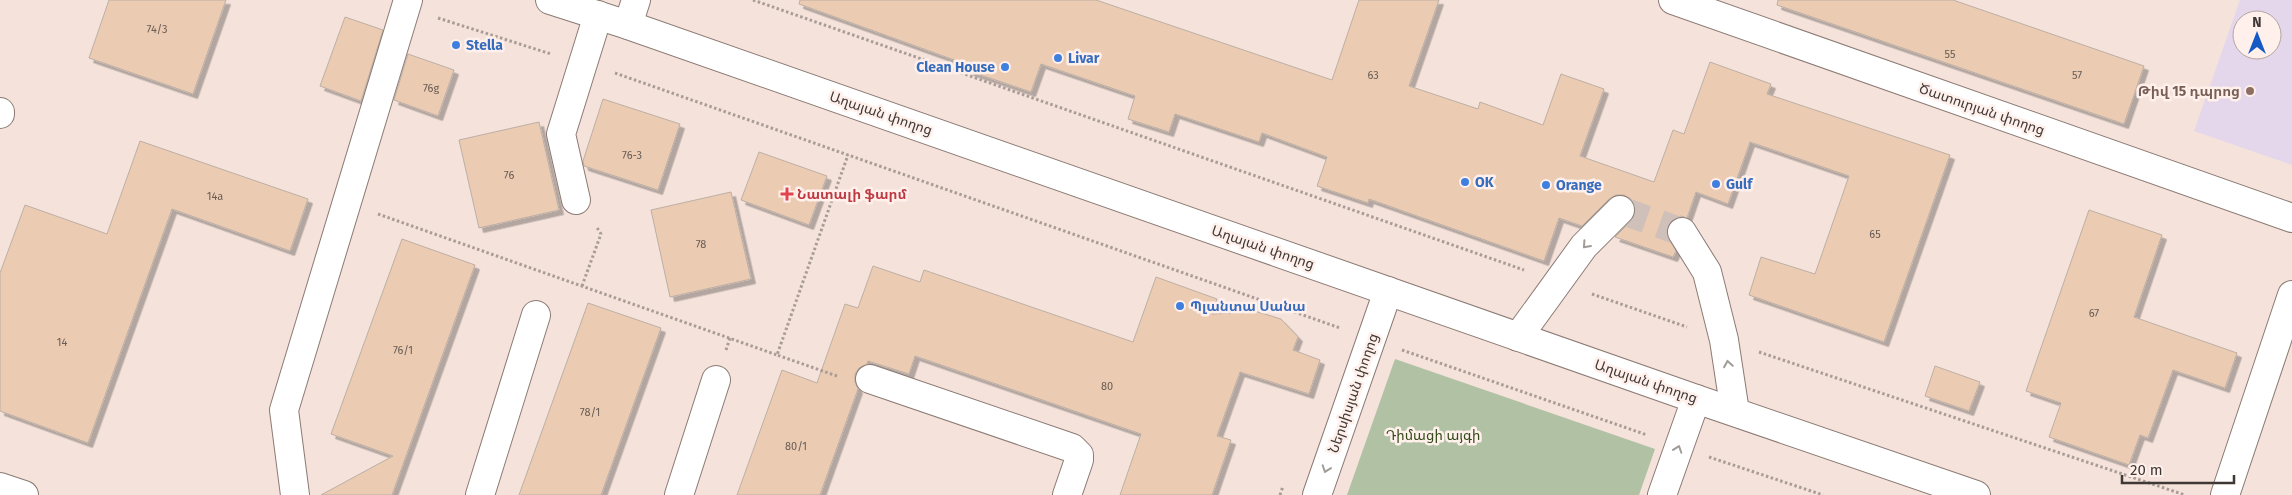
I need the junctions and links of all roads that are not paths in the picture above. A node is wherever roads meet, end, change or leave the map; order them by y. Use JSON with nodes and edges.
{"nodes":[{"id":1,"x":550,"y":0,"type":"edge"},
{"id":2,"x":1672,"y":0,"type":"edge"},
{"id":3,"x":407,"y":4,"type":"edge"},
{"id":4,"x":632,"y":12,"type":"edge"},
{"id":5,"x":598,"y":15,"type":"junction"},
{"id":6,"x":576,"y":200,"type":"dead end"},
{"id":7,"x":1620,"y":210,"type":"dead end"},
{"id":8,"x":2292,"y":218,"type":"edge"},
{"id":9,"x":1682,"y":232,"type":"tunnel mouth"},
{"id":10,"x":1388,"y":291,"type":"junction"},
{"id":11,"x":2292,"y":295,"type":"edge"},
{"id":12,"x":536,"y":315,"type":"dead end"},
{"id":13,"x":1518,"y":336,"type":"junction"},
{"id":14,"x":870,"y":379,"type":"dead end"},
{"id":15,"x":716,"y":380,"type":"dead end"},
{"id":16,"x":1696,"y":399,"type":"junction"},
{"id":17,"x":1735,"y":412,"type":"junction"},
{"id":18,"x":0,"y":487,"type":"edge"},
{"id":19,"x":24,"y":495,"type":"edge"},
{"id":20,"x":295,"y":495,"type":"edge"},
{"id":21,"x":480,"y":495,"type":"edge"},
{"id":22,"x":679,"y":495,"type":"edge"},
{"id":23,"x":1067,"y":495,"type":"edge"},
{"id":24,"x":1317,"y":495,"type":"edge"},
{"id":25,"x":1662,"y":495,"type":"edge"},
{"id":26,"x":1976,"y":495,"type":"edge"},
{"id":27,"x":2225,"y":495,"type":"edge"}],
"edges":[{"from":1,"to":5,"type":"main road","name":"Աղայան փողոց"},
{"from":2,"to":8,"type":"main road","name":"Ծատուրյան փողոց"},
{"from":3,"to":20,"type":"main road"},
{"from":4,"to":5,"type":"main road","name":"Աղայան փողոց"},
{"from":4,"to":10,"type":"main road","name":"Աղայան փողոց"},
{"from":5,"to":6,"type":"main road"},
{"from":7,"to":13,"type":"main road","one_way":true},
{"from":17,"to":9,"type":"main road","one_way":true},
{"from":10,"to":13,"type":"main road","name":"Աղայան փողոց"},
{"from":10,"to":24,"type":"main road","name":"Ներսիսյան փողոց","one_way":true},
{"from":11,"to":27,"type":"main road"},
{"from":12,"to":21,"type":"main road"},
{"from":13,"to":16,"type":"main road","name":"Աղայան փողոց"},
{"from":14,"to":23,"type":"main road"},
{"from":15,"to":22,"type":"main road"},
{"from":16,"to":17,"type":"main road","name":"Աղայան փողոց"},
{"from":25,"to":16,"type":"main road","one_way":true},
{"from":17,"to":26,"type":"main road","name":"Աղայան փողոց"},
{"from":18,"to":19,"type":"main road"}]}
